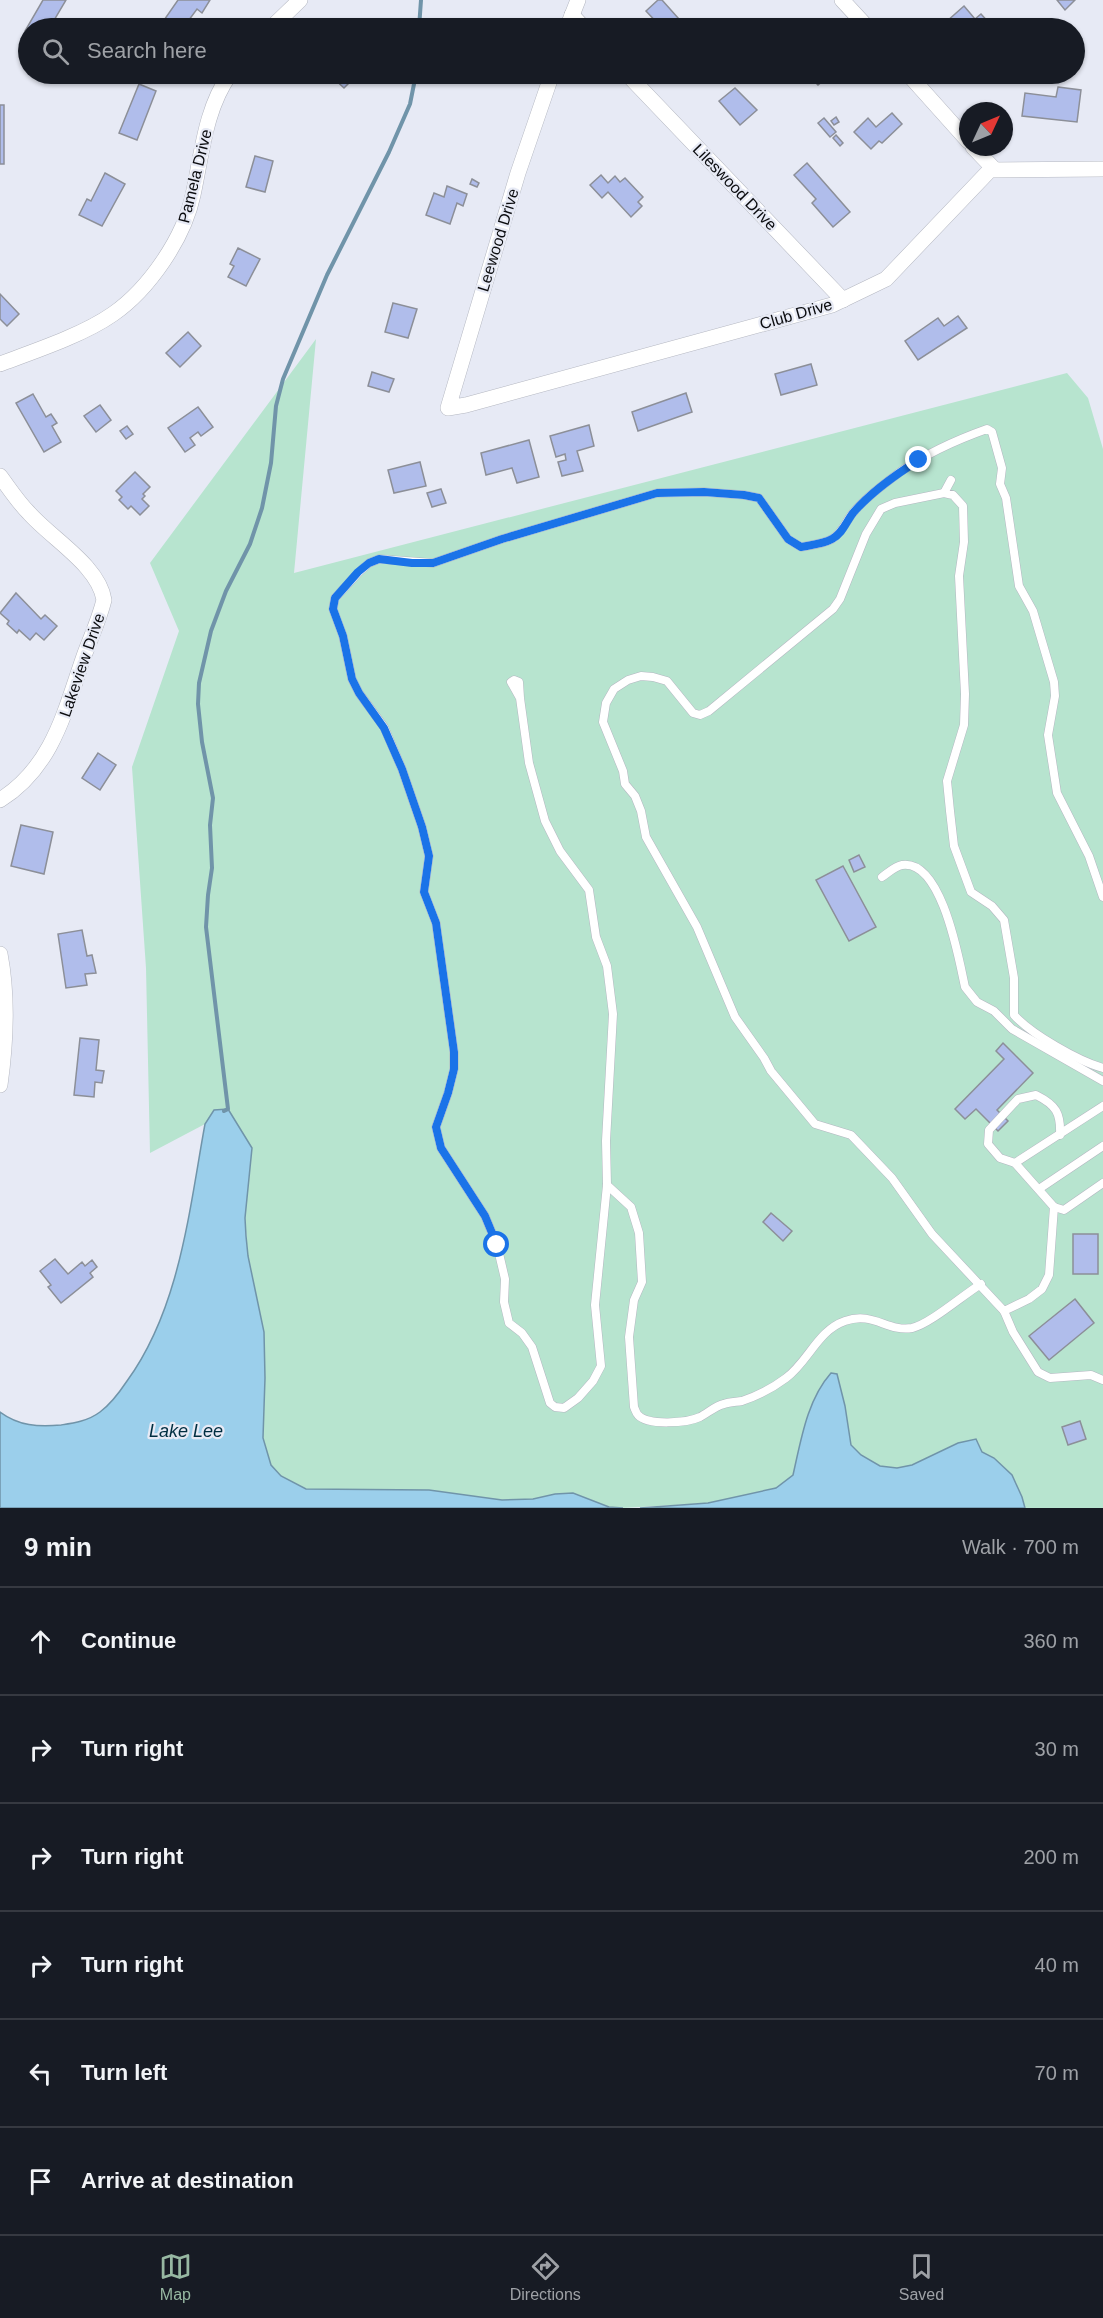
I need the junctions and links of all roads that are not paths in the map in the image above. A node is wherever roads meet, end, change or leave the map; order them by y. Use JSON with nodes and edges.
{"nodes":[{"id":1,"x":300,"y":0,"type":"edge"},
{"id":2,"x":578,"y":0,"type":"edge"},
{"id":3,"x":842,"y":0,"type":"edge"},
{"id":4,"x":281,"y":18,"type":"edge"},
{"id":5,"x":571,"y":18,"type":"edge"},
{"id":6,"x":859,"y":18,"type":"edge"},
{"id":7,"x":225,"y":84,"type":"edge"},
{"id":8,"x":549,"y":84,"type":"edge"},
{"id":9,"x":637,"y":84,"type":"edge"},
{"id":10,"x":917,"y":84,"type":"edge"},
{"id":11,"x":959,"y":131,"type":"edge"},
{"id":12,"x":982,"y":156,"type":"edge"},
{"id":13,"x":1103,"y":169,"type":"edge"},
{"id":14,"x":994,"y":170,"type":"junction"},
{"id":15,"x":843,"y":300,"type":"junction"},
{"id":16,"x":0,"y":364,"type":"edge"},
{"id":17,"x":448,"y":408,"type":"joint"},
{"id":18,"x":0,"y":476,"type":"edge"},
{"id":19,"x":951,"y":480,"type":"dead end"},
{"id":20,"x":944,"y":493,"type":"junction"},
{"id":21,"x":520,"y":698,"type":"dead end"},
{"id":22,"x":0,"y":800,"type":"edge"},
{"id":23,"x":882,"y":877,"type":"dead end"},
{"id":24,"x":1103,"y":897,"type":"edge"},
{"id":25,"x":0,"y":954,"type":"edge"},
{"id":26,"x":1103,"y":1068,"type":"edge"},
{"id":27,"x":1103,"y":1081,"type":"edge"},
{"id":28,"x":0,"y":1085,"type":"edge"},
{"id":29,"x":1103,"y":1106,"type":"edge"},
{"id":30,"x":1060,"y":1135,"type":"junction"},
{"id":31,"x":1103,"y":1146,"type":"edge"},
{"id":32,"x":1016,"y":1163,"type":"junction"},
{"id":33,"x":1103,"y":1183,"type":"edge"},
{"id":34,"x":607,"y":1185,"type":"junction"},
{"id":35,"x":1039,"y":1189,"type":"junction"},
{"id":36,"x":1054,"y":1207,"type":"junction"},
{"id":37,"x":981,"y":1284,"type":"junction"},
{"id":38,"x":1004,"y":1311,"type":"junction"},
{"id":39,"x":1103,"y":1380,"type":"edge"}],
"edges":[{"from":1,"to":4,"type":"street"},
{"from":2,"to":5,"type":"street"},
{"from":3,"to":6,"type":"street"},
{"from":7,"to":16,"type":"street","name":"Pamela Drive"},
{"from":8,"to":17,"type":"street","name":"Leewood Drive"},
{"from":9,"to":15,"type":"street","name":"Lileswood Drive"},
{"from":10,"to":11,"type":"street"},
{"from":12,"to":14,"type":"street"},
{"from":13,"to":14,"type":"street"},
{"from":14,"to":15,"type":"street","name":"Club Drive"},
{"from":15,"to":17,"type":"street","name":"Club Drive"},
{"from":18,"to":22,"type":"street","name":"Lakeview Drive"},
{"from":19,"to":20,"type":"lane"},
{"from":20,"to":26,"type":"lane"},
{"from":20,"to":37,"type":"lane"},
{"from":21,"to":34,"type":"lane"},
{"from":23,"to":27,"type":"lane"},
{"from":24,"to":34,"type":"lane"},
{"from":25,"to":28,"type":"street"},
{"from":29,"to":30,"type":"lane"},
{"from":30,"to":32,"type":"lane"},
{"from":30,"to":32,"type":"lane"},
{"from":31,"to":35,"type":"lane"},
{"from":32,"to":35,"type":"lane"},
{"from":33,"to":36,"type":"lane"},
{"from":34,"to":37,"type":"lane"},
{"from":35,"to":36,"type":"lane"},
{"from":36,"to":38,"type":"lane"},
{"from":37,"to":38,"type":"lane"},
{"from":38,"to":39,"type":"lane"}]}
